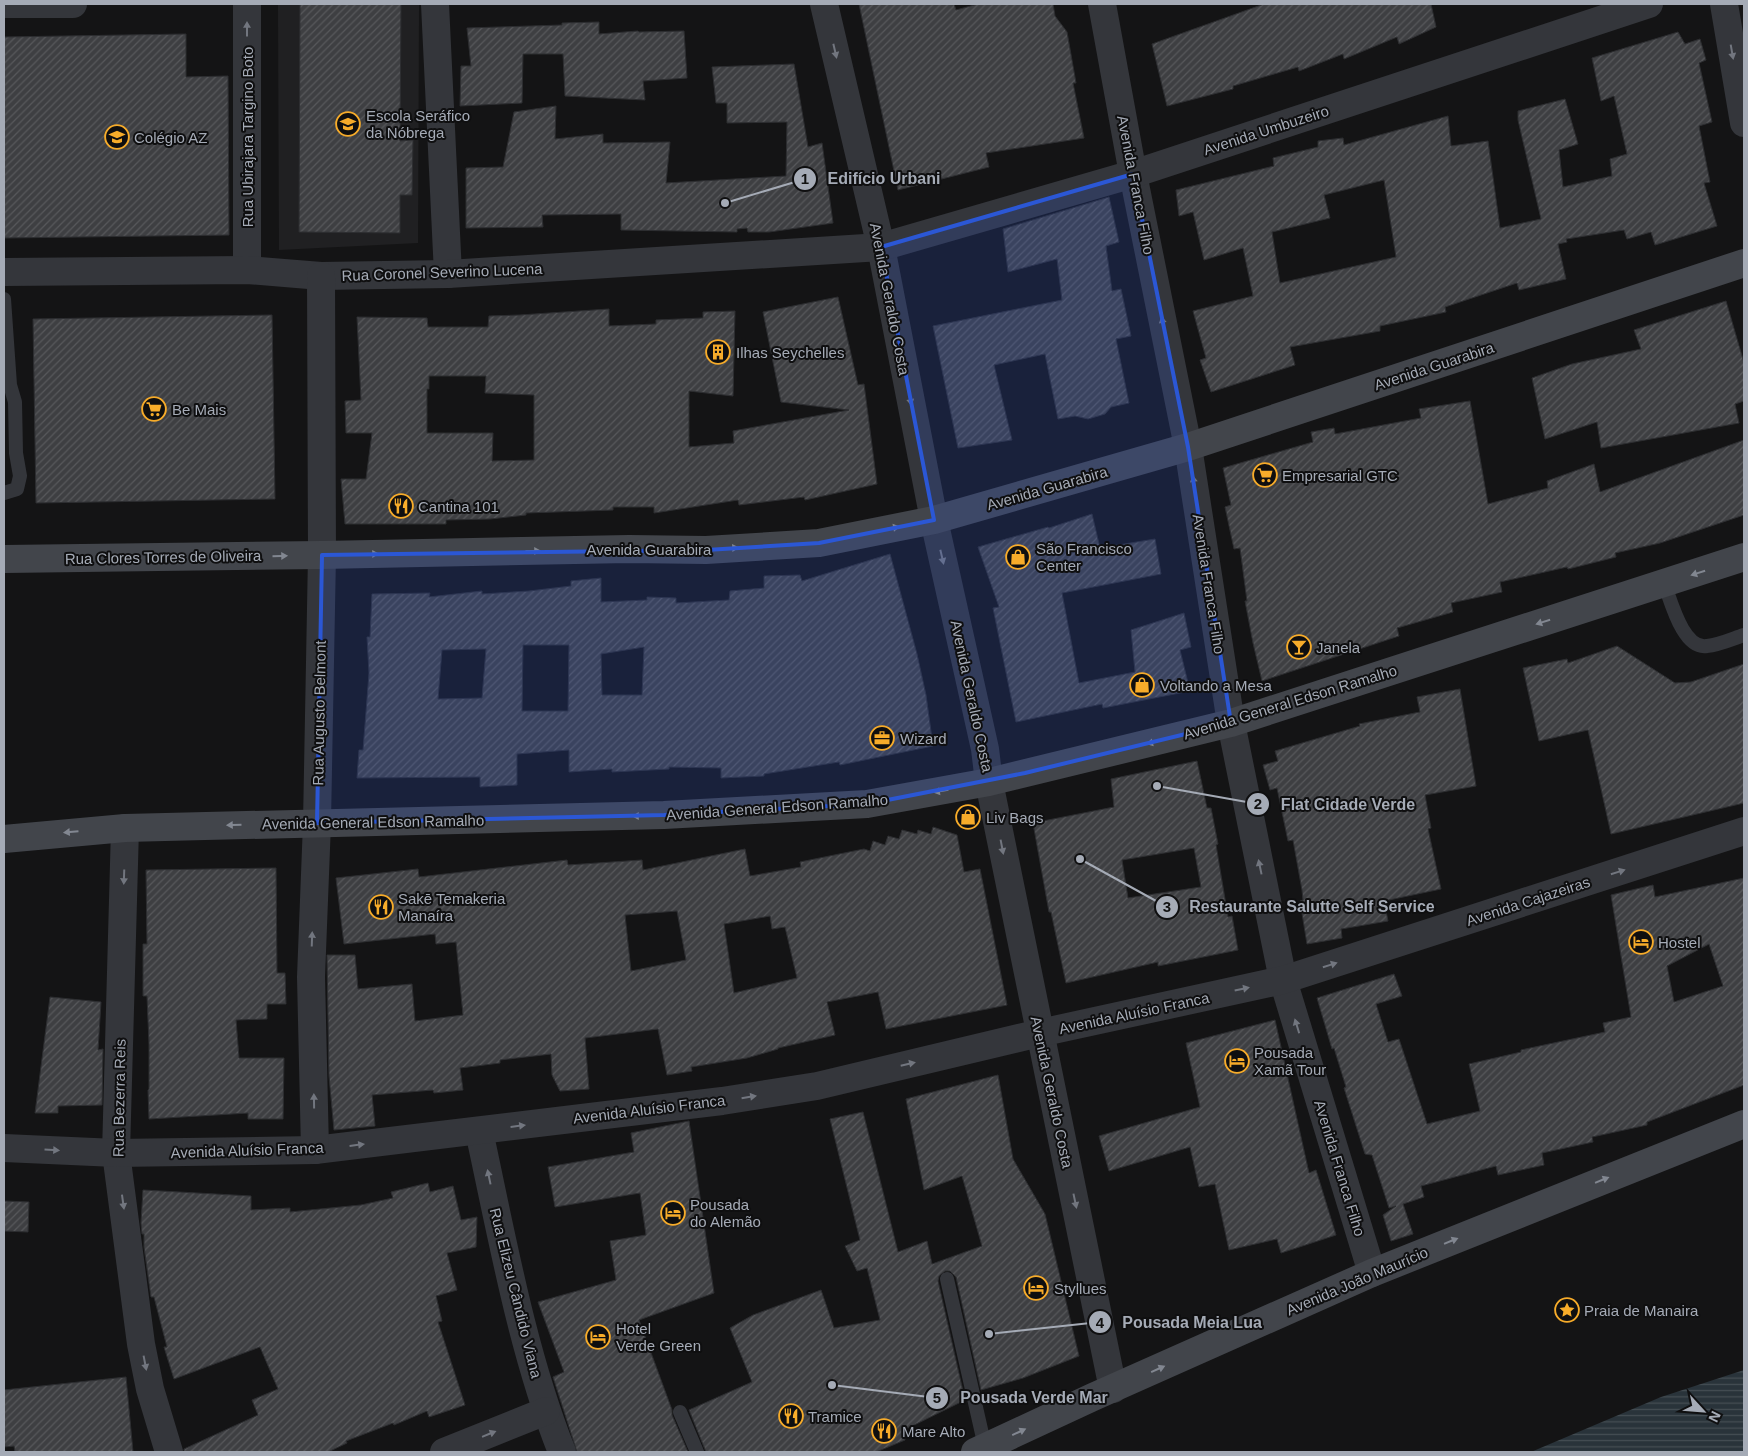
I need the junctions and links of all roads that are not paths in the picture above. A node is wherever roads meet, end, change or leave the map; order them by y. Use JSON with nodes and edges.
{"nodes":[{"id":1,"x":4,"y":4,"type":"edge"},
{"id":2,"x":73,"y":4,"type":"edge"},
{"id":3,"x":247,"y":4,"type":"edge"},
{"id":4,"x":435,"y":4,"type":"edge"},
{"id":5,"x":824,"y":4,"type":"edge"},
{"id":6,"x":1102,"y":4,"type":"edge"},
{"id":7,"x":1649,"y":4,"type":"edge"},
{"id":8,"x":1724,"y":4,"type":"edge"},
{"id":9,"x":1744,"y":123,"type":"edge"},
{"id":10,"x":1133,"y":174,"type":"junction"},
{"id":11,"x":880,"y":247,"type":"junction"},
{"id":12,"x":1744,"y":263,"type":"edge"},
{"id":13,"x":247,"y":270,"type":"junction"},
{"id":14,"x":4,"y":272,"type":"edge"},
{"id":15,"x":448,"y":274,"type":"junction"},
{"id":16,"x":321,"y":276,"type":"junction"},
{"id":17,"x":4,"y":300,"type":"edge"},
{"id":18,"x":4,"y":330,"type":"edge"},
{"id":19,"x":1188,"y":447,"type":"junction"},
{"id":20,"x":4,"y":493,"type":"edge"},
{"id":21,"x":934,"y":520,"type":"junction"},
{"id":22,"x":322,"y":555,"type":"junction"},
{"id":23,"x":1744,"y":558,"type":"edge"},
{"id":24,"x":4,"y":560,"type":"edge"},
{"id":25,"x":1664,"y":583,"type":"junction"},
{"id":26,"x":1744,"y":635,"type":"edge"},
{"id":27,"x":1231,"y":723,"type":"junction"},
{"id":28,"x":989,"y":782,"type":"junction"},
{"id":29,"x":317,"y":823,"type":"junction"},
{"id":30,"x":125,"y":828,"type":"junction"},
{"id":31,"x":1744,"y":832,"type":"edge"},
{"id":32,"x":8,"y":837,"type":"edge"},
{"id":33,"x":1284,"y":980,"type":"junction"},
{"id":34,"x":1040,"y":1033,"type":"junction"},
{"id":35,"x":1744,"y":1124,"type":"edge"},
{"id":36,"x":479,"y":1131,"type":"junction"},
{"id":37,"x":4,"y":1148,"type":"edge"},
{"id":38,"x":315,"y":1150,"type":"junction"},
{"id":39,"x":116,"y":1153,"type":"junction"},
{"id":40,"x":1372,"y":1273,"type":"junction"},
{"id":41,"x":948,"y":1279,"type":"dead end"},
{"id":42,"x":1113,"y":1389,"type":"junction"},
{"id":43,"x":546,"y":1411,"type":"junction"},
{"id":44,"x":680,"y":1412,"type":"dead end"},
{"id":45,"x":980,"y":1450,"type":"edge"},
{"id":46,"x":168,"y":1452,"type":"edge"},
{"id":47,"x":444,"y":1452,"type":"edge"},
{"id":48,"x":562,"y":1452,"type":"edge"},
{"id":49,"x":697,"y":1452,"type":"edge"}],
"edges":[{"from":1,"to":2,"type":"street"},
{"from":13,"to":3,"type":"street","name":"Rua Ubirajara Targino Boto","one_way":true},
{"from":4,"to":15,"type":"street"},
{"from":5,"to":11,"type":"street","name":"Avenida Geraldo Costa","one_way":true},
{"from":6,"to":10,"type":"street","name":"Avenida Franca Filho"},
{"from":7,"to":10,"type":"street","name":"Avenida Umbuzeiro"},
{"from":8,"to":9,"type":"street","one_way":true},
{"from":10,"to":11,"type":"street","name":"Avenida Umbuzeiro"},
{"from":19,"to":10,"type":"street","name":"Avenida Franca Filho","one_way":true},
{"from":11,"to":15,"type":"street","name":"Rua Coronel Severino Lucena"},
{"from":11,"to":21,"type":"street","name":"Avenida Geraldo Costa","one_way":true},
{"from":12,"to":19,"type":"main road","name":"Avenida Guarabira"},
{"from":13,"to":14,"type":"street","name":"Rua Coronel Severino Lucena"},
{"from":13,"to":16,"type":"street","name":"Rua Coronel Severino Lucena"},
{"from":15,"to":16,"type":"street","name":"Rua Coronel Severino Lucena"},
{"from":16,"to":22,"type":"street","name":"Rua Augusto Belmont"},
{"from":17,"to":18,"type":"lane"},
{"from":18,"to":20,"type":"lane"},
{"from":19,"to":21,"type":"main road","name":"Avenida Guarabira"},
{"from":27,"to":19,"type":"street","name":"Avenida Franca Filho","one_way":true},
{"from":22,"to":21,"type":"main road","name":"Avenida Guarabira","one_way":true},
{"from":21,"to":28,"type":"street","name":"Avenida Geraldo Costa","one_way":true},
{"from":24,"to":22,"type":"main road","name":"Rua Clores Torres de Oliveira","one_way":true},
{"from":22,"to":29,"type":"street","name":"Rua Augusto Belmont"},
{"from":23,"to":25,"type":"main road","name":"Avenida General Edson Ramalho","one_way":true},
{"from":25,"to":26,"type":"lane"},
{"from":25,"to":27,"type":"main road","name":"Avenida General Edson Ramalho","one_way":true},
{"from":27,"to":28,"type":"main road","name":"Avenida General Edson Ramalho","one_way":true},
{"from":33,"to":27,"type":"street","name":"Avenida Franca Filho","one_way":true},
{"from":28,"to":29,"type":"main road","name":"Avenida General Edson Ramalho","one_way":true},
{"from":28,"to":34,"type":"street","name":"Avenida Geraldo Costa","one_way":true},
{"from":29,"to":30,"type":"main road","name":"Avenida General Edson Ramalho","one_way":true},
{"from":38,"to":29,"type":"street","name":"Rua Augusto Belmont","one_way":true},
{"from":30,"to":32,"type":"main road","name":"Avenida General Edson Ramalho","one_way":true},
{"from":30,"to":39,"type":"street","name":"Rua Bezerra Reis","one_way":true},
{"from":33,"to":31,"type":"street","name":"Avenida Cajazeiras","one_way":true},
{"from":34,"to":33,"type":"street","name":"Avenida Aluísio Franca","one_way":true},
{"from":40,"to":33,"type":"street","name":"Avenida Franca Filho","one_way":true},
{"from":36,"to":34,"type":"street","name":"Avenida Aluísio Franca","one_way":true},
{"from":34,"to":42,"type":"street","name":"Avenida Geraldo Costa","one_way":true},
{"from":40,"to":35,"type":"main road","name":"Avenida João Maurício","one_way":true},
{"from":38,"to":36,"type":"street","name":"Avenida Aluísio Franca","one_way":true},
{"from":43,"to":36,"type":"street","name":"Rua Elizeu Cândido Viana","one_way":true},
{"from":37,"to":39,"type":"street","name":"Avenida Aluísio Franca","one_way":true},
{"from":38,"to":39,"type":"street","name":"Avenida Aluísio Franca"},
{"from":39,"to":46,"type":"street","name":"Rua Bezerra Reis","one_way":true},
{"from":42,"to":40,"type":"main road","name":"Avenida João Maurício","one_way":true},
{"from":41,"to":45,"type":"lane"},
{"from":45,"to":42,"type":"main road","name":"Avenida João Maurício","one_way":true},
{"from":47,"to":43,"type":"street","one_way":true},
{"from":43,"to":48,"type":"street","name":"Rua Elizeu Cândido Viana"},
{"from":44,"to":49,"type":"lane"}]}
